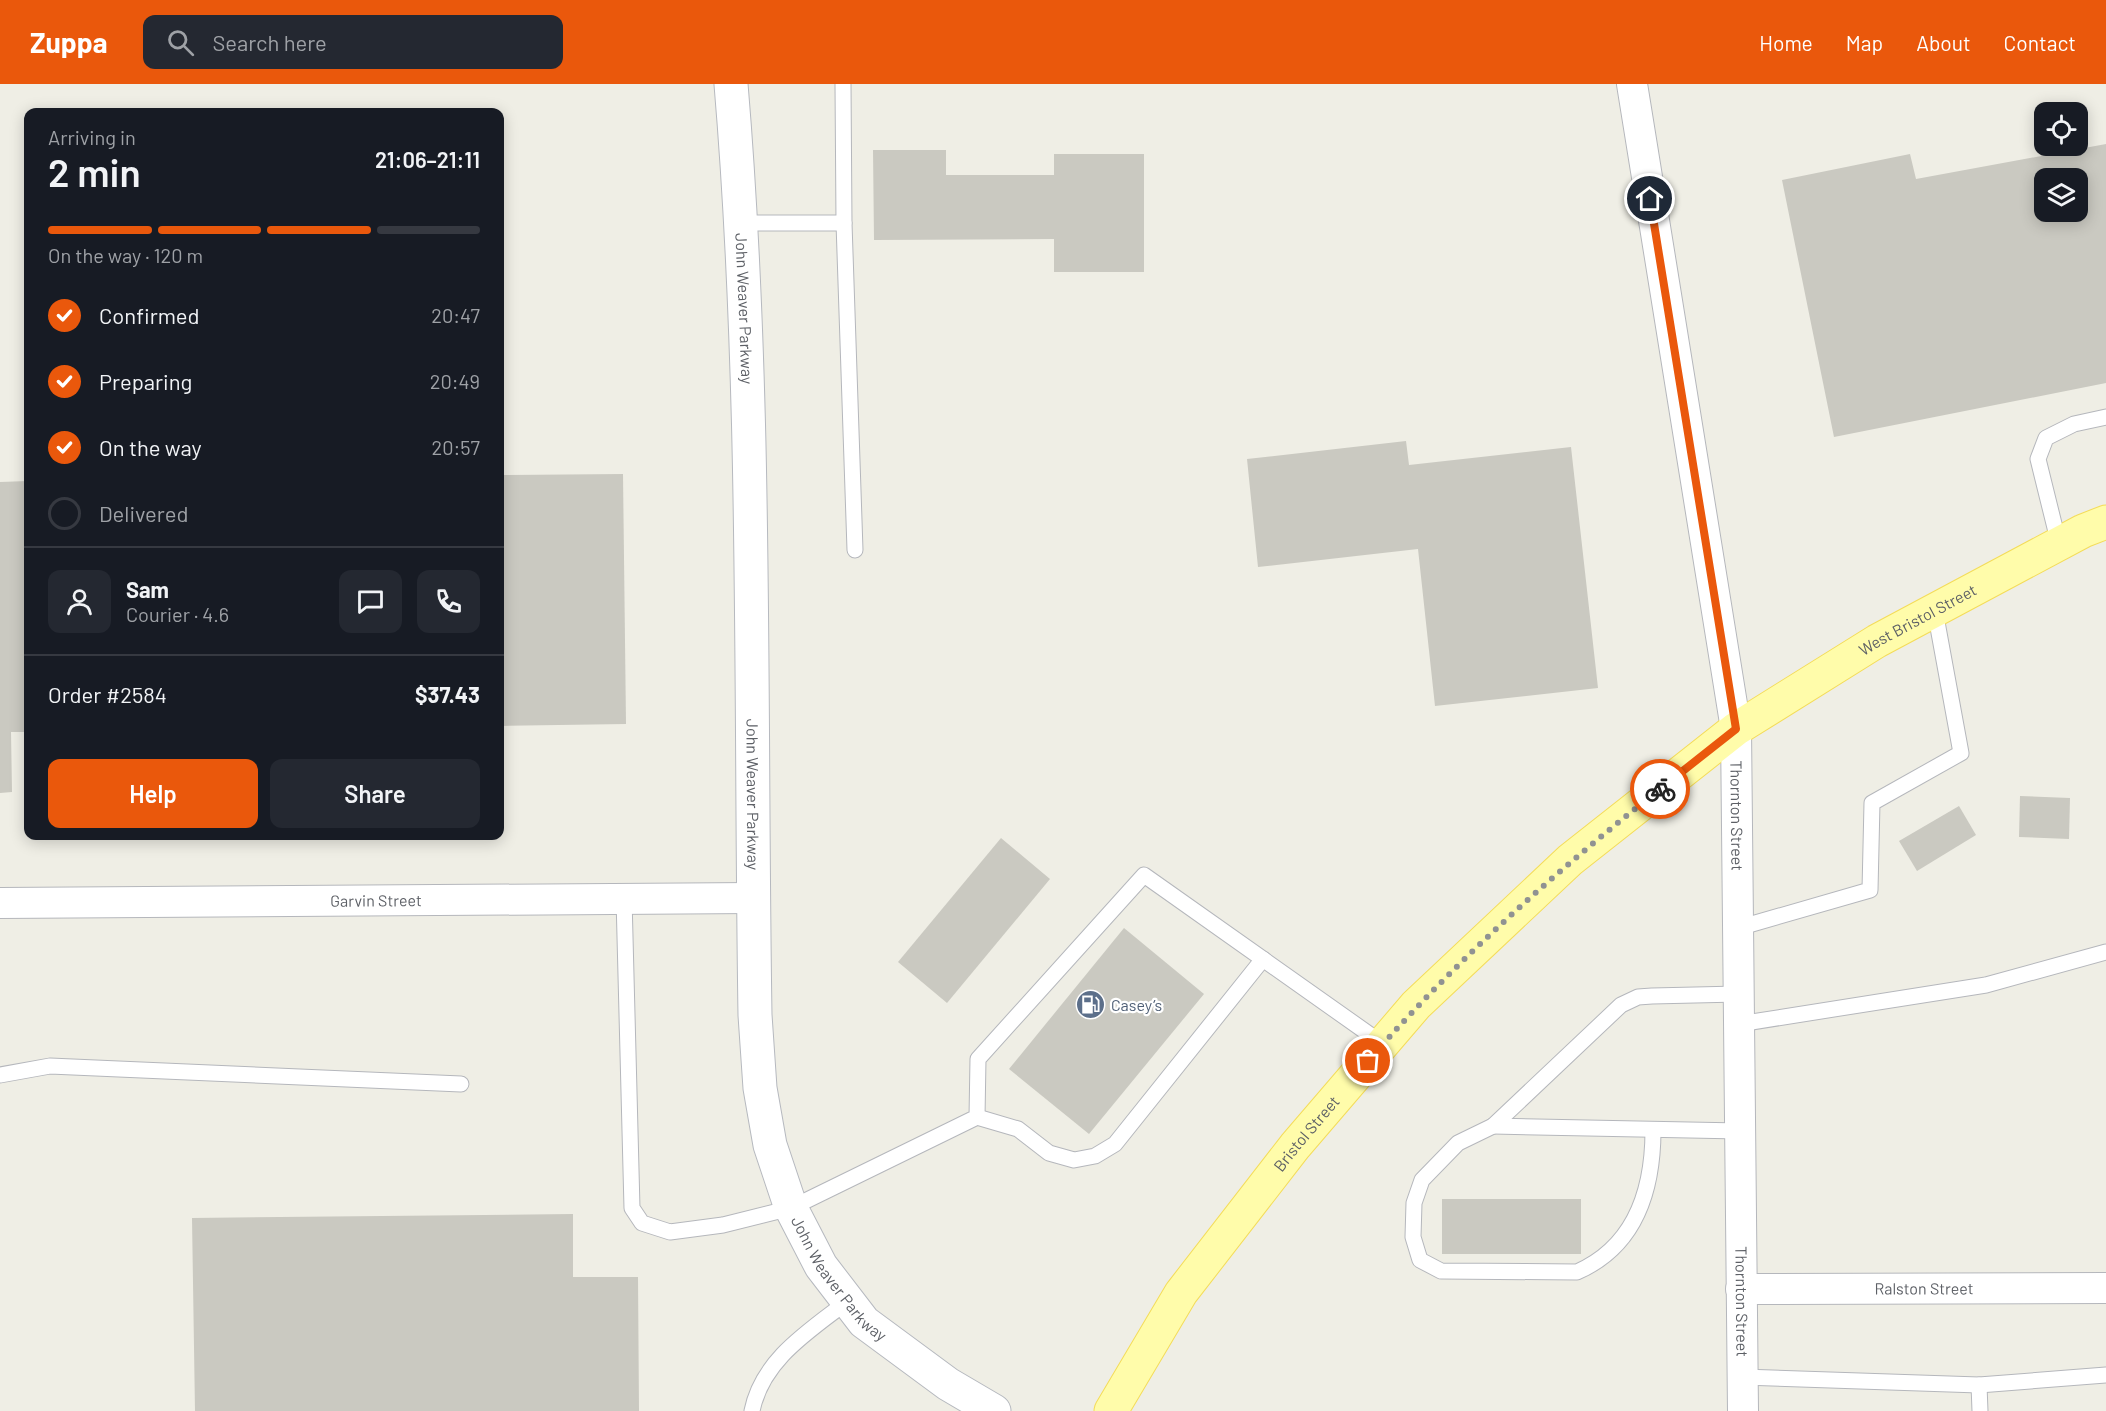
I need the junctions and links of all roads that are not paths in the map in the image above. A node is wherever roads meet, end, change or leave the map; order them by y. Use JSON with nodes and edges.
{"nodes":[{"id":1,"x":731,"y":84,"type":"edge"},
{"id":2,"x":843,"y":84,"type":"edge"},
{"id":3,"x":1632,"y":84,"type":"edge"},
{"id":4,"x":742,"y":223,"type":"junction"},
{"id":5,"x":844,"y":223,"type":"junction"},
{"id":6,"x":2106,"y":417,"type":"edge"},
{"id":7,"x":2106,"y":522,"type":"edge"},
{"id":8,"x":2059,"y":544,"type":"junction"},
{"id":9,"x":855,"y":550,"type":"dead end"},
{"id":10,"x":1935,"y":611,"type":"junction"},
{"id":11,"x":1736,"y":729,"type":"junction"},
{"id":12,"x":624,"y":898,"type":"junction"},
{"id":13,"x":753,"y":898,"type":"junction"},
{"id":14,"x":0,"y":903,"type":"edge"},
{"id":15,"x":1737,"y":928,"type":"junction"},
{"id":16,"x":2106,"y":952,"type":"edge"},
{"id":17,"x":1263,"y":959,"type":"junction"},
{"id":18,"x":1738,"y":994,"type":"junction"},
{"id":19,"x":1739,"y":1024,"type":"junction"},
{"id":20,"x":1383,"y":1044,"type":"junction"},
{"id":21,"x":0,"y":1075,"type":"edge"},
{"id":22,"x":461,"y":1084,"type":"dead end"},
{"id":23,"x":977,"y":1117,"type":"junction"},
{"id":24,"x":1493,"y":1126,"type":"junction"},
{"id":25,"x":1653,"y":1130,"type":"junction"},
{"id":26,"x":1740,"y":1131,"type":"junction"},
{"id":27,"x":791,"y":1208,"type":"junction"},
{"id":28,"x":2106,"y":1288,"type":"edge"},
{"id":29,"x":1741,"y":1289,"type":"junction"},
{"id":30,"x":848,"y":1301,"type":"junction"},
{"id":31,"x":2106,"y":1375,"type":"edge"},
{"id":32,"x":1742,"y":1377,"type":"junction"},
{"id":33,"x":1979,"y":1385,"type":"junction"},
{"id":34,"x":752,"y":1411,"type":"edge"},
{"id":35,"x":994,"y":1411,"type":"edge"},
{"id":36,"x":1111,"y":1411,"type":"edge"},
{"id":37,"x":1743,"y":1411,"type":"edge"},
{"id":38,"x":1980,"y":1411,"type":"edge"}],
"edges":[{"from":1,"to":4,"type":"main road","name":"John Weaver Parkway"},
{"from":2,"to":5,"type":"lane"},
{"from":3,"to":11,"type":"street","name":"Thornton Street"},
{"from":4,"to":5,"type":"lane"},
{"from":4,"to":13,"type":"main road","name":"John Weaver Parkway"},
{"from":5,"to":9,"type":"lane"},
{"from":6,"to":8,"type":"lane"},
{"from":7,"to":8,"type":"main road","name":"West Bristol Street"},
{"from":8,"to":10,"type":"main road","name":"West Bristol Street"},
{"from":10,"to":11,"type":"main road","name":"West Bristol Street"},
{"from":10,"to":15,"type":"lane"},
{"from":11,"to":15,"type":"street","name":"Thornton Street"},
{"from":11,"to":20,"type":"main road","name":"Bristol Street"},
{"from":12,"to":13,"type":"street","name":"Garvin Street"},
{"from":12,"to":14,"type":"street","name":"Garvin Street"},
{"from":12,"to":27,"type":"lane"},
{"from":13,"to":27,"type":"main road","name":"John Weaver Parkway"},
{"from":15,"to":18,"type":"street","name":"Thornton Street"},
{"from":16,"to":19,"type":"lane"},
{"from":17,"to":20,"type":"lane"},
{"from":17,"to":23,"type":"lane"},
{"from":17,"to":23,"type":"lane"},
{"from":18,"to":19,"type":"street","name":"Thornton Street"},
{"from":18,"to":24,"type":"lane"},
{"from":19,"to":26,"type":"street","name":"Thornton Street"},
{"from":20,"to":36,"type":"main road","name":"Bristol Street"},
{"from":21,"to":22,"type":"lane"},
{"from":23,"to":27,"type":"lane"},
{"from":24,"to":25,"type":"lane"},
{"from":24,"to":25,"type":"lane"},
{"from":25,"to":26,"type":"lane"},
{"from":26,"to":29,"type":"street","name":"Thornton Street"},
{"from":27,"to":30,"type":"main road","name":"John Weaver Parkway"},
{"from":28,"to":29,"type":"street","name":"Ralston Street"},
{"from":29,"to":32,"type":"street","name":"Thornton Street"},
{"from":30,"to":34,"type":"lane"},
{"from":30,"to":35,"type":"main road","name":"John Weaver Parkway"},
{"from":31,"to":33,"type":"lane"},
{"from":32,"to":33,"type":"lane"},
{"from":32,"to":37,"type":"street","name":"Thornton Street"},
{"from":33,"to":38,"type":"lane"}]}
